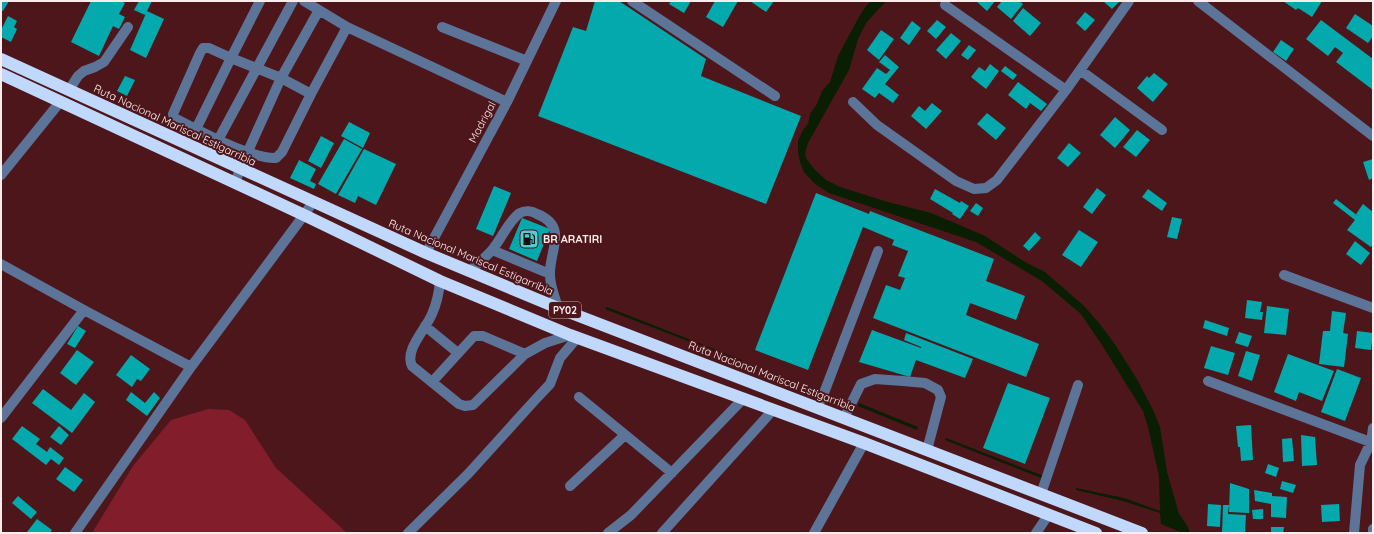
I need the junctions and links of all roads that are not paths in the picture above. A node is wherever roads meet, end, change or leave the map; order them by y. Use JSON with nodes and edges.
{"nodes":[{"id":1,"x":260,"y":1,"type":"edge"},
{"id":2,"x":293,"y":1,"type":"edge"},
{"id":3,"x":304,"y":1,"type":"edge"},
{"id":4,"x":556,"y":1,"type":"edge"},
{"id":5,"x":632,"y":1,"type":"edge"},
{"id":6,"x":1129,"y":1,"type":"edge"},
{"id":7,"x":1198,"y":1,"type":"edge"},
{"id":8,"x":945,"y":5,"type":"dead end"},
{"id":9,"x":319,"y":10,"type":"junction"},
{"id":10,"x":128,"y":27,"type":"dead end"},
{"id":11,"x":348,"y":27,"type":"junction"},
{"id":12,"x":442,"y":27,"type":"dead end"},
{"id":13,"x":231,"y":58,"type":"junction"},
{"id":14,"x":1,"y":59,"type":"edge"},
{"id":15,"x":527,"y":61,"type":"junction"},
{"id":16,"x":258,"y":68,"type":"junction"},
{"id":17,"x":1080,"y":70,"type":"junction"},
{"id":18,"x":1,"y":74,"type":"edge"},
{"id":19,"x":281,"y":78,"type":"junction"},
{"id":20,"x":69,"y":90,"type":"junction"},
{"id":21,"x":1066,"y":90,"type":"junction"},
{"id":22,"x":311,"y":94,"type":"junction"},
{"id":23,"x":775,"y":96,"type":"dead end"},
{"id":24,"x":60,"y":102,"type":"junction"},
{"id":25,"x":507,"y":102,"type":"junction"},
{"id":26,"x":853,"y":102,"type":"dead end"},
{"id":27,"x":196,"y":129,"type":"junction"},
{"id":28,"x":1162,"y":130,"type":"dead end"},
{"id":29,"x":1373,"y":136,"type":"edge"},
{"id":30,"x":218,"y":140,"type":"junction"},
{"id":31,"x":248,"y":152,"type":"junction"},
{"id":32,"x":210,"y":155,"type":"junction"},
{"id":33,"x":240,"y":169,"type":"junction"},
{"id":34,"x":1,"y":175,"type":"edge"},
{"id":35,"x":235,"y":183,"type":"junction"},
{"id":36,"x":313,"y":202,"type":"junction"},
{"id":37,"x":304,"y":215,"type":"junction"},
{"id":38,"x":492,"y":250,"type":"junction"},
{"id":39,"x":878,"y":251,"type":"dead end"},
{"id":40,"x":426,"y":253,"type":"junction"},
{"id":41,"x":1,"y":264,"type":"edge"},
{"id":42,"x":470,"y":271,"type":"junction"},
{"id":43,"x":550,"y":274,"type":"junction"},
{"id":44,"x":1284,"y":275,"type":"dead end"},
{"id":45,"x":440,"y":281,"type":"junction"},
{"id":46,"x":558,"y":308,"type":"junction"},
{"id":47,"x":1373,"y":308,"type":"edge"},
{"id":48,"x":84,"y":310,"type":"junction"},
{"id":49,"x":425,"y":326,"type":"junction"},
{"id":50,"x":573,"y":336,"type":"junction"},
{"id":51,"x":458,"y":353,"type":"junction"},
{"id":52,"x":525,"y":354,"type":"junction"},
{"id":53,"x":191,"y":367,"type":"junction"},
{"id":54,"x":1208,"y":381,"type":"dead end"},
{"id":55,"x":432,"y":382,"type":"junction"},
{"id":56,"x":1078,"y":385,"type":"dead end"},
{"id":57,"x":579,"y":397,"type":"dead end"},
{"id":58,"x":743,"y":399,"type":"junction"},
{"id":59,"x":817,"y":408,"type":"junction"},
{"id":60,"x":773,"y":410,"type":"junction"},
{"id":61,"x":1,"y":418,"type":"edge"},
{"id":62,"x":844,"y":418,"type":"junction"},
{"id":63,"x":1373,"y":428,"type":"edge"},
{"id":64,"x":625,"y":435,"type":"junction"},
{"id":65,"x":864,"y":443,"type":"junction"},
{"id":66,"x":1372,"y":444,"type":"edge"},
{"id":67,"x":927,"y":450,"type":"junction"},
{"id":68,"x":672,"y":473,"type":"junction"},
{"id":69,"x":570,"y":486,"type":"dead end"},
{"id":70,"x":1041,"y":494,"type":"junction"},
{"id":71,"x":1049,"y":514,"type":"junction"},
{"id":72,"x":1373,"y":529,"type":"edge"},
{"id":73,"x":75,"y":533,"type":"edge"},
{"id":74,"x":408,"y":533,"type":"edge"},
{"id":75,"x":608,"y":533,"type":"edge"},
{"id":76,"x":662,"y":533,"type":"edge"},
{"id":77,"x":814,"y":533,"type":"edge"},
{"id":78,"x":1036,"y":533,"type":"edge"},
{"id":79,"x":1096,"y":533,"type":"edge"},
{"id":80,"x":1142,"y":533,"type":"edge"},
{"id":81,"x":1354,"y":533,"type":"edge"},
{"id":82,"x":1373,"y":533,"type":"edge"}],
"edges":[{"from":1,"to":13,"type":"street"},
{"from":2,"to":16,"type":"street"},
{"from":3,"to":9,"type":"street"},
{"from":4,"to":15,"type":"street","name":"Madrigal"},
{"from":5,"to":23,"type":"street"},
{"from":6,"to":17,"type":"street"},
{"from":7,"to":29,"type":"street"},
{"from":8,"to":21,"type":"street"},
{"from":9,"to":11,"type":"street"},
{"from":9,"to":19,"type":"street"},
{"from":10,"to":20,"type":"street"},
{"from":11,"to":22,"type":"street"},
{"from":11,"to":25,"type":"street"},
{"from":12,"to":15,"type":"street"},
{"from":13,"to":16,"type":"street"},
{"from":13,"to":27,"type":"street"},
{"from":13,"to":27,"type":"street"},
{"from":14,"to":20,"type":"highway","name":"Ruta Nacional Mariscal Estigarribia","number":"PY02"},
{"from":15,"to":25,"type":"street","name":"Madrigal"},
{"from":16,"to":19,"type":"street"},
{"from":16,"to":30,"type":"street"},
{"from":17,"to":21,"type":"street"},
{"from":17,"to":28,"type":"street"},
{"from":18,"to":24,"type":"highway","number":"PY02"},
{"from":19,"to":22,"type":"street"},
{"from":19,"to":31,"type":"street"},
{"from":20,"to":32,"type":"highway","name":"Ruta Nacional Mariscal Estigarribia","number":"PY02"},
{"from":21,"to":26,"type":"street"},
{"from":22,"to":31,"type":"street"},
{"from":24,"to":34,"type":"street"},
{"from":24,"to":35,"type":"highway","number":"PY02"},
{"from":25,"to":40,"type":"street","name":"Madrigal"},
{"from":27,"to":30,"type":"street"},
{"from":30,"to":31,"type":"street"},
{"from":30,"to":32,"type":"street"},
{"from":31,"to":33,"type":"street"},
{"from":32,"to":33,"type":"highway","name":"Ruta Nacional Mariscal Estigarribia","number":"PY02"},
{"from":33,"to":35,"type":"street"},
{"from":33,"to":36,"type":"highway","name":"Ruta Nacional Mariscal Estigarribia","number":"PY02"},
{"from":35,"to":37,"type":"highway","number":"PY02"},
{"from":36,"to":37,"type":"street"},
{"from":36,"to":40,"type":"highway","name":"Ruta Nacional Mariscal Estigarribia","number":"PY02"},
{"from":37,"to":45,"type":"highway","number":"PY02"},
{"from":37,"to":53,"type":"street"},
{"from":38,"to":42,"type":"street"},
{"from":38,"to":43,"type":"street"},
{"from":38,"to":43,"type":"street"},
{"from":39,"to":59,"type":"street"},
{"from":40,"to":42,"type":"highway","name":"Ruta Nacional Mariscal Estigarribia","number":"PY02"},
{"from":41,"to":48,"type":"street"},
{"from":42,"to":46,"type":"highway","name":"Ruta Nacional Mariscal Estigarribia","number":"PY02"},
{"from":43,"to":46,"type":"street"},
{"from":44,"to":47,"type":"street"},
{"from":45,"to":49,"type":"street"},
{"from":45,"to":50,"type":"highway","number":"PY02"},
{"from":46,"to":59,"type":"highway","name":"Ruta Nacional Mariscal Estigarribia","number":"PY02"},
{"from":48,"to":53,"type":"street"},
{"from":48,"to":61,"type":"street"},
{"from":49,"to":51,"type":"street"},
{"from":49,"to":55,"type":"street"},
{"from":50,"to":52,"type":"street"},
{"from":50,"to":58,"type":"highway","number":"PY02"},
{"from":50,"to":74,"type":"street"},
{"from":51,"to":52,"type":"street"},
{"from":51,"to":55,"type":"street"},
{"from":52,"to":55,"type":"street"},
{"from":53,"to":73,"type":"street"},
{"from":54,"to":66,"type":"street"},
{"from":56,"to":70,"type":"street"},
{"from":57,"to":64,"type":"street"},
{"from":58,"to":60,"type":"highway","number":"PY02"},
{"from":58,"to":68,"type":"street"},
{"from":59,"to":62,"type":"highway","name":"Ruta Nacional Mariscal Estigarribia","number":"PY02"},
{"from":60,"to":65,"type":"highway","number":"PY02"},
{"from":60,"to":76,"type":"street"},
{"from":62,"to":67,"type":"highway","name":"Ruta Nacional Mariscal Estigarribia","number":"PY02"},
{"from":62,"to":67,"type":"street"},
{"from":63,"to":66,"type":"street"},
{"from":64,"to":68,"type":"street"},
{"from":64,"to":69,"type":"street"},
{"from":65,"to":71,"type":"highway","number":"PY02"},
{"from":65,"to":77,"type":"street"},
{"from":66,"to":81,"type":"street"},
{"from":67,"to":70,"type":"highway","name":"Ruta Nacional Mariscal Estigarribia","number":"PY02"},
{"from":68,"to":75,"type":"street"},
{"from":70,"to":80,"type":"highway","name":"Ruta Nacional Mariscal Estigarribia","number":"PY02"},
{"from":71,"to":78,"type":"street"},
{"from":71,"to":79,"type":"highway","number":"PY02"},
{"from":72,"to":82,"type":"street"}]}
